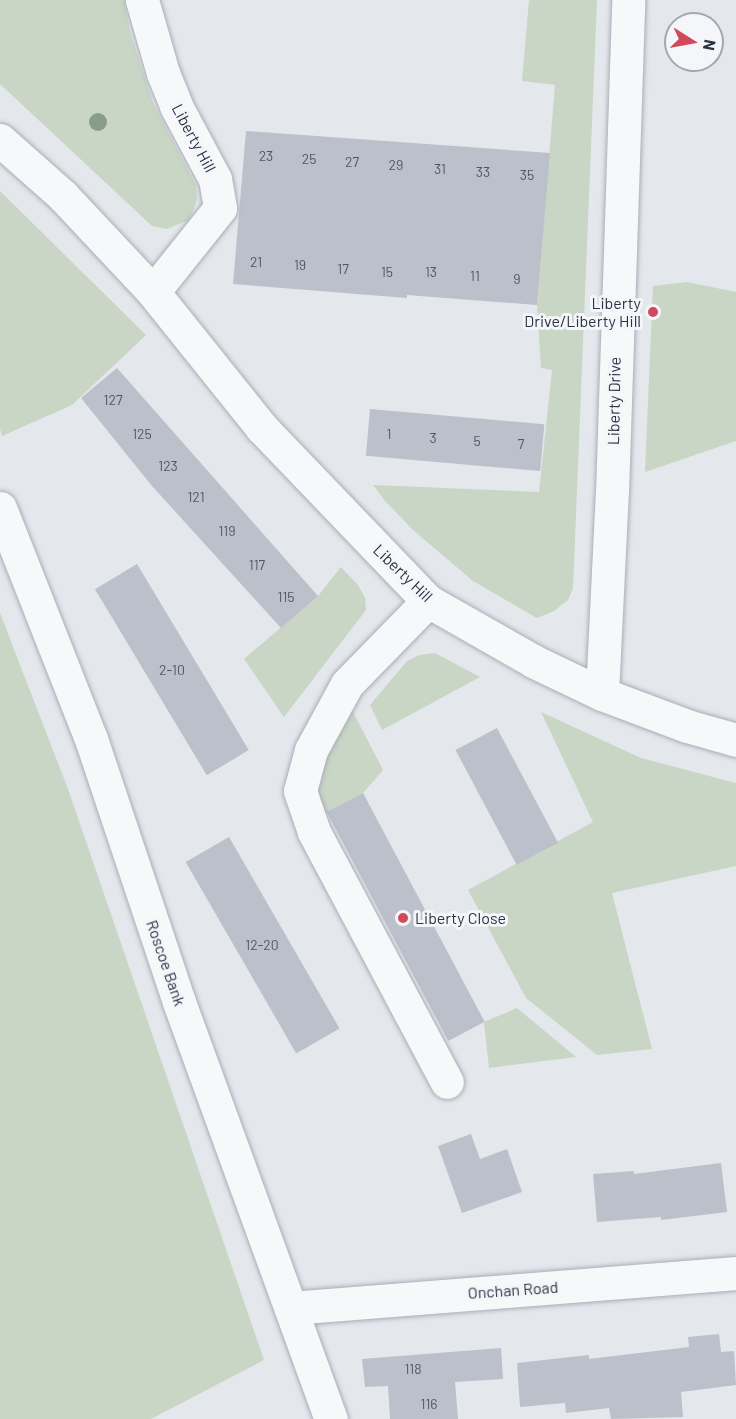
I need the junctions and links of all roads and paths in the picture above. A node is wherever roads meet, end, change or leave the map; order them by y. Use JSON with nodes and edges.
{"nodes":[{"id":1,"x":142,"y":0,"type":"edge"},
{"id":2,"x":628,"y":0,"type":"edge"},
{"id":3,"x":0,"y":140,"type":"edge"},
{"id":4,"x":153,"y":292,"type":"junction"},
{"id":5,"x":0,"y":508,"type":"edge"},
{"id":6,"x":428,"y":601,"type":"junction"},
{"id":7,"x":602,"y":694,"type":"junction"},
{"id":8,"x":736,"y":740,"type":"edge"},
{"id":9,"x":447,"y":1082,"type":"dead end"},
{"id":10,"x":736,"y":1273,"type":"edge"},
{"id":11,"x":291,"y":1308,"type":"junction"},
{"id":12,"x":331,"y":1419,"type":"edge"}],
"edges":[{"from":1,"to":4,"type":"street","name":"Liberty Hill"},
{"from":2,"to":7,"type":"street","name":"Liberty Drive"},
{"from":3,"to":4,"type":"street","name":"Liberty Hill"},
{"from":4,"to":6,"type":"street","name":"Liberty Hill"},
{"from":5,"to":11,"type":"street","name":"Roscoe Bank"},
{"from":6,"to":7,"type":"street","name":"Liberty Hill"},
{"from":6,"to":9,"type":"street"},
{"from":7,"to":8,"type":"street","name":"Liberty Hill"},
{"from":10,"to":11,"type":"street","name":"Onchan Road"},
{"from":11,"to":12,"type":"street","name":"Roscoe Bank"}]}
